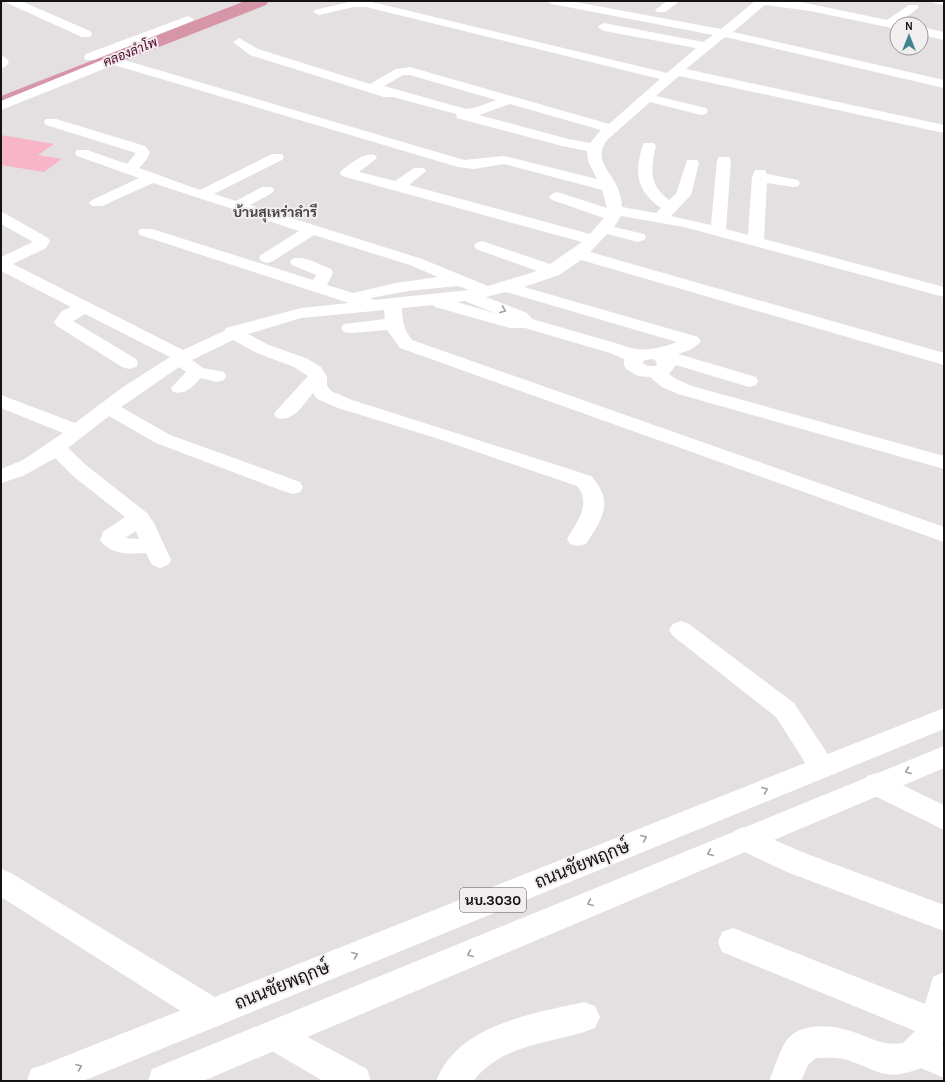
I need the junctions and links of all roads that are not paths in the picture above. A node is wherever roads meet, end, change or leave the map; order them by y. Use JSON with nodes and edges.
{"nodes":[{"id":1,"x":11,"y":1,"type":"edge"},
{"id":2,"x":612,"y":1,"type":"edge"},
{"id":3,"x":674,"y":1,"type":"edge"},
{"id":4,"x":763,"y":1,"type":"edge"},
{"id":5,"x":783,"y":1,"type":"edge"},
{"id":6,"x":938,"y":1,"type":"edge"},
{"id":7,"x":944,"y":2,"type":"edge"},
{"id":8,"x":550,"y":5,"type":"edge"},
{"id":9,"x":851,"y":5,"type":"dead end"},
{"id":10,"x":913,"y":7,"type":"dead end"},
{"id":11,"x":810,"y":8,"type":"junction"},
{"id":12,"x":660,"y":10,"type":"junction"},
{"id":13,"x":320,"y":12,"type":"dead end"},
{"id":14,"x":839,"y":13,"type":"junction"},
{"id":15,"x":682,"y":14,"type":"dead end"},
{"id":16,"x":903,"y":16,"type":"edge"},
{"id":17,"x":188,"y":19,"type":"dead end"},
{"id":18,"x":591,"y":24,"type":"dead end"},
{"id":19,"x":889,"y":24,"type":"edge"},
{"id":20,"x":627,"y":31,"type":"junction"},
{"id":21,"x":929,"y":32,"type":"edge"},
{"id":22,"x":720,"y":33,"type":"junction"},
{"id":23,"x":86,"y":34,"type":"dead end"},
{"id":24,"x":943,"y":35,"type":"edge"},
{"id":25,"x":239,"y":42,"type":"dead end"},
{"id":26,"x":784,"y":56,"type":"dead end"},
{"id":27,"x":1,"y":60,"type":"edge"},
{"id":28,"x":1,"y":64,"type":"edge"},
{"id":29,"x":72,"y":64,"type":"dead end"},
{"id":30,"x":672,"y":74,"type":"junction"},
{"id":31,"x":944,"y":84,"type":"edge"},
{"id":32,"x":646,"y":97,"type":"junction"},
{"id":33,"x":508,"y":100,"type":"junction"},
{"id":34,"x":1,"y":106,"type":"edge"},
{"id":35,"x":701,"y":111,"type":"dead end"},
{"id":36,"x":51,"y":122,"type":"dead end"},
{"id":37,"x":611,"y":129,"type":"junction"},
{"id":38,"x":944,"y":130,"type":"edge"},
{"id":39,"x":649,"y":146,"type":"dead end"},
{"id":40,"x":595,"y":148,"type":"junction"},
{"id":41,"x":492,"y":151,"type":"dead end"},
{"id":42,"x":82,"y":153,"type":"dead end"},
{"id":43,"x":277,"y":157,"type":"dead end"},
{"id":44,"x":370,"y":158,"type":"dead end"},
{"id":45,"x":724,"y":160,"type":"dead end"},
{"id":46,"x":692,"y":163,"type":"dead end"},
{"id":47,"x":129,"y":170,"type":"junction"},
{"id":48,"x":419,"y":170,"type":"dead end"},
{"id":49,"x":152,"y":178,"type":"junction"},
{"id":50,"x":793,"y":183,"type":"dead end"},
{"id":51,"x":609,"y":185,"type":"junction"},
{"id":52,"x":397,"y":187,"type":"junction"},
{"id":53,"x":267,"y":190,"type":"dead end"},
{"id":54,"x":201,"y":195,"type":"junction"},
{"id":55,"x":558,"y":197,"type":"dead end"},
{"id":56,"x":97,"y":203,"type":"dead end"},
{"id":57,"x":238,"y":206,"type":"junction"},
{"id":58,"x":665,"y":213,"type":"junction"},
{"id":59,"x":1,"y":217,"type":"edge"},
{"id":60,"x":607,"y":223,"type":"junction"},
{"id":61,"x":313,"y":229,"type":"junction"},
{"id":62,"x":146,"y":232,"type":"dead end"},
{"id":63,"x":718,"y":232,"type":"junction"},
{"id":64,"x":638,"y":237,"type":"dead end"},
{"id":65,"x":756,"y":242,"type":"junction"},
{"id":66,"x":482,"y":246,"type":"dead end"},
{"id":67,"x":579,"y":254,"type":"junction"},
{"id":68,"x":267,"y":258,"type":"dead end"},
{"id":69,"x":298,"y":262,"type":"dead end"},
{"id":70,"x":553,"y":271,"type":"junction"},
{"id":71,"x":536,"y":278,"type":"junction"},
{"id":72,"x":317,"y":287,"type":"junction"},
{"id":73,"x":505,"y":287,"type":"junction"},
{"id":74,"x":465,"y":288,"type":"junction"},
{"id":75,"x":944,"y":292,"type":"edge"},
{"id":76,"x":571,"y":295,"type":"dead end"},
{"id":77,"x":353,"y":298,"type":"junction"},
{"id":78,"x":430,"y":300,"type":"junction"},
{"id":79,"x":384,"y":304,"type":"junction"},
{"id":80,"x":85,"y":306,"type":"junction"},
{"id":81,"x":526,"y":323,"type":"junction"},
{"id":82,"x":393,"y":324,"type":"junction"},
{"id":83,"x":350,"y":328,"type":"dead end"},
{"id":84,"x":232,"y":332,"type":"junction"},
{"id":85,"x":180,"y":357,"type":"junction"},
{"id":86,"x":944,"y":359,"type":"edge"},
{"id":87,"x":129,"y":362,"type":"dead end"},
{"id":88,"x":659,"y":362,"type":"junction"},
{"id":89,"x":197,"y":372,"type":"junction"},
{"id":90,"x":217,"y":376,"type":"dead end"},
{"id":91,"x":318,"y":377,"type":"junction"},
{"id":92,"x":749,"y":381,"type":"dead end"},
{"id":93,"x":180,"y":388,"type":"dead end"},
{"id":94,"x":1,"y":401,"type":"edge"},
{"id":95,"x":108,"y":407,"type":"junction"},
{"id":96,"x":284,"y":414,"type":"dead end"},
{"id":97,"x":66,"y":440,"type":"junction"},
{"id":98,"x":944,"y":463,"type":"edge"},
{"id":99,"x":1,"y":476,"type":"edge"},
{"id":100,"x":108,"y":479,"type":"dead end"},
{"id":101,"x":293,"y":487,"type":"dead end"},
{"id":102,"x":139,"y":518,"type":"junction"},
{"id":103,"x":944,"y":535,"type":"edge"},
{"id":104,"x":578,"y":539,"type":"dead end"},
{"id":105,"x":681,"y":630,"type":"dead end"},
{"id":106,"x":944,"y":718,"type":"edge"},
{"id":107,"x":944,"y":756,"type":"edge"},
{"id":108,"x":822,"y":766,"type":"junction"},
{"id":109,"x":877,"y":784,"type":"junction"},
{"id":110,"x":944,"y":818,"type":"edge"},
{"id":111,"x":744,"y":839,"type":"junction"},
{"id":112,"x":1,"y":882,"type":"edge"},
{"id":113,"x":944,"y":918,"type":"edge"},
{"id":114,"x":733,"y":942,"type":"dead end"},
{"id":115,"x":944,"y":987,"type":"edge"},
{"id":116,"x":212,"y":1013,"type":"junction"},
{"id":117,"x":584,"y":1017,"type":"dead end"},
{"id":118,"x":936,"y":1024,"type":"junction"},
{"id":119,"x":276,"y":1036,"type":"junction"},
{"id":120,"x":932,"y":1057,"type":"edge"},
{"id":121,"x":42,"y":1081,"type":"edge"},
{"id":122,"x":164,"y":1081,"type":"edge"},
{"id":123,"x":355,"y":1081,"type":"edge"},
{"id":124,"x":452,"y":1081,"type":"edge"},
{"id":125,"x":785,"y":1081,"type":"edge"}],
"edges":[{"from":1,"to":23,"type":"street"},
{"from":2,"to":12,"type":"street"},
{"from":3,"to":12,"type":"street"},
{"from":4,"to":11,"type":"street"},
{"from":4,"to":22,"type":"street"},
{"from":5,"to":11,"type":"street"},
{"from":6,"to":7,"type":"street"},
{"from":8,"to":20,"type":"street"},
{"from":8,"to":22,"type":"street"},
{"from":9,"to":14,"type":"street"},
{"from":10,"to":16,"type":"street"},
{"from":11,"to":14,"type":"street"},
{"from":12,"to":15,"type":"street"},
{"from":13,"to":30,"type":"street"},
{"from":14,"to":19,"type":"street"},
{"from":17,"to":29,"type":"street"},
{"from":18,"to":20,"type":"street"},
{"from":20,"to":22,"type":"street"},
{"from":21,"to":24,"type":"street"},
{"from":22,"to":26,"type":"street"},
{"from":22,"to":30,"type":"street"},
{"from":22,"to":31,"type":"street"},
{"from":25,"to":40,"type":"street"},
{"from":27,"to":28,"type":"street"},
{"from":30,"to":32,"type":"street"},
{"from":30,"to":38,"type":"street"},
{"from":32,"to":35,"type":"street"},
{"from":32,"to":37,"type":"street"},
{"from":33,"to":33,"type":"street"},
{"from":33,"to":37,"type":"street"},
{"from":34,"to":51,"type":"street"},
{"from":36,"to":47,"type":"street"},
{"from":37,"to":40,"type":"street"},
{"from":39,"to":58,"type":"street"},
{"from":40,"to":51,"type":"street"},
{"from":41,"to":51,"type":"street"},
{"from":42,"to":47,"type":"street"},
{"from":43,"to":54,"type":"street"},
{"from":44,"to":52,"type":"street"},
{"from":45,"to":63,"type":"street"},
{"from":46,"to":58,"type":"street"},
{"from":47,"to":49,"type":"street"},
{"from":48,"to":52,"type":"street"},
{"from":49,"to":54,"type":"street"},
{"from":49,"to":56,"type":"street"},
{"from":50,"to":65,"type":"street"},
{"from":51,"to":60,"type":"street"},
{"from":52,"to":60,"type":"street"},
{"from":53,"to":57,"type":"street"},
{"from":54,"to":57,"type":"street"},
{"from":55,"to":60,"type":"street"},
{"from":57,"to":61,"type":"street"},
{"from":58,"to":60,"type":"street"},
{"from":58,"to":63,"type":"street"},
{"from":59,"to":80,"type":"street"},
{"from":60,"to":64,"type":"street"},
{"from":60,"to":67,"type":"street"},
{"from":61,"to":68,"type":"street"},
{"from":61,"to":74,"type":"street"},
{"from":62,"to":72,"type":"street"},
{"from":63,"to":65,"type":"street"},
{"from":65,"to":75,"type":"street"},
{"from":66,"to":70,"type":"street"},
{"from":67,"to":70,"type":"street"},
{"from":67,"to":86,"type":"street"},
{"from":69,"to":72,"type":"street"},
{"from":70,"to":71,"type":"street"},
{"from":71,"to":73,"type":"street"},
{"from":71,"to":76,"type":"street"},
{"from":72,"to":77,"type":"street"},
{"from":73,"to":74,"type":"street"},
{"from":73,"to":88,"type":"street"},
{"from":74,"to":77,"type":"street"},
{"from":74,"to":78,"type":"street"},
{"from":74,"to":81,"type":"street","one_way":true},
{"from":77,"to":79,"type":"street"},
{"from":78,"to":79,"type":"street"},
{"from":78,"to":81,"type":"street"},
{"from":79,"to":82,"type":"street"},
{"from":79,"to":84,"type":"street"},
{"from":80,"to":85,"type":"street"},
{"from":80,"to":87,"type":"street"},
{"from":81,"to":88,"type":"street"},
{"from":82,"to":83,"type":"street"},
{"from":82,"to":103,"type":"street"},
{"from":84,"to":85,"type":"street"},
{"from":84,"to":91,"type":"street"},
{"from":85,"to":89,"type":"street"},
{"from":85,"to":95,"type":"street"},
{"from":88,"to":92,"type":"street"},
{"from":88,"to":98,"type":"street"},
{"from":89,"to":90,"type":"street"},
{"from":89,"to":93,"type":"street"},
{"from":91,"to":96,"type":"street"},
{"from":91,"to":104,"type":"street"},
{"from":94,"to":97,"type":"street"},
{"from":95,"to":97,"type":"street"},
{"from":95,"to":101,"type":"street"},
{"from":97,"to":99,"type":"street"},
{"from":97,"to":100,"type":"street"},
{"from":97,"to":102,"type":"street"},
{"from":102,"to":102,"type":"street"},
{"from":105,"to":108,"type":"street"},
{"from":106,"to":108,"type":"street","name":"ถนนชัยพฤกษ์","number":"นบ.3030"},
{"from":107,"to":109,"type":"street","number":"นบ.3030","one_way":true},
{"from":116,"to":108,"type":"street","name":"ถนนชัยพฤกษ์","number":"นบ.3030","one_way":true},
{"from":109,"to":110,"type":"street"},
{"from":109,"to":111,"type":"street","number":"นบ.3030"},
{"from":111,"to":113,"type":"street"},
{"from":111,"to":119,"type":"street","number":"นบ.3030","one_way":true},
{"from":112,"to":116,"type":"street"},
{"from":114,"to":118,"type":"street"},
{"from":115,"to":118,"type":"street"},
{"from":121,"to":116,"type":"street","name":"ถนนชัยพฤกษ์","number":"นบ.3030","one_way":true},
{"from":117,"to":124,"type":"street"},
{"from":118,"to":120,"type":"street"},
{"from":119,"to":122,"type":"street","number":"นบ.3030"},
{"from":119,"to":123,"type":"street"},
{"from":120,"to":125,"type":"street"}]}
